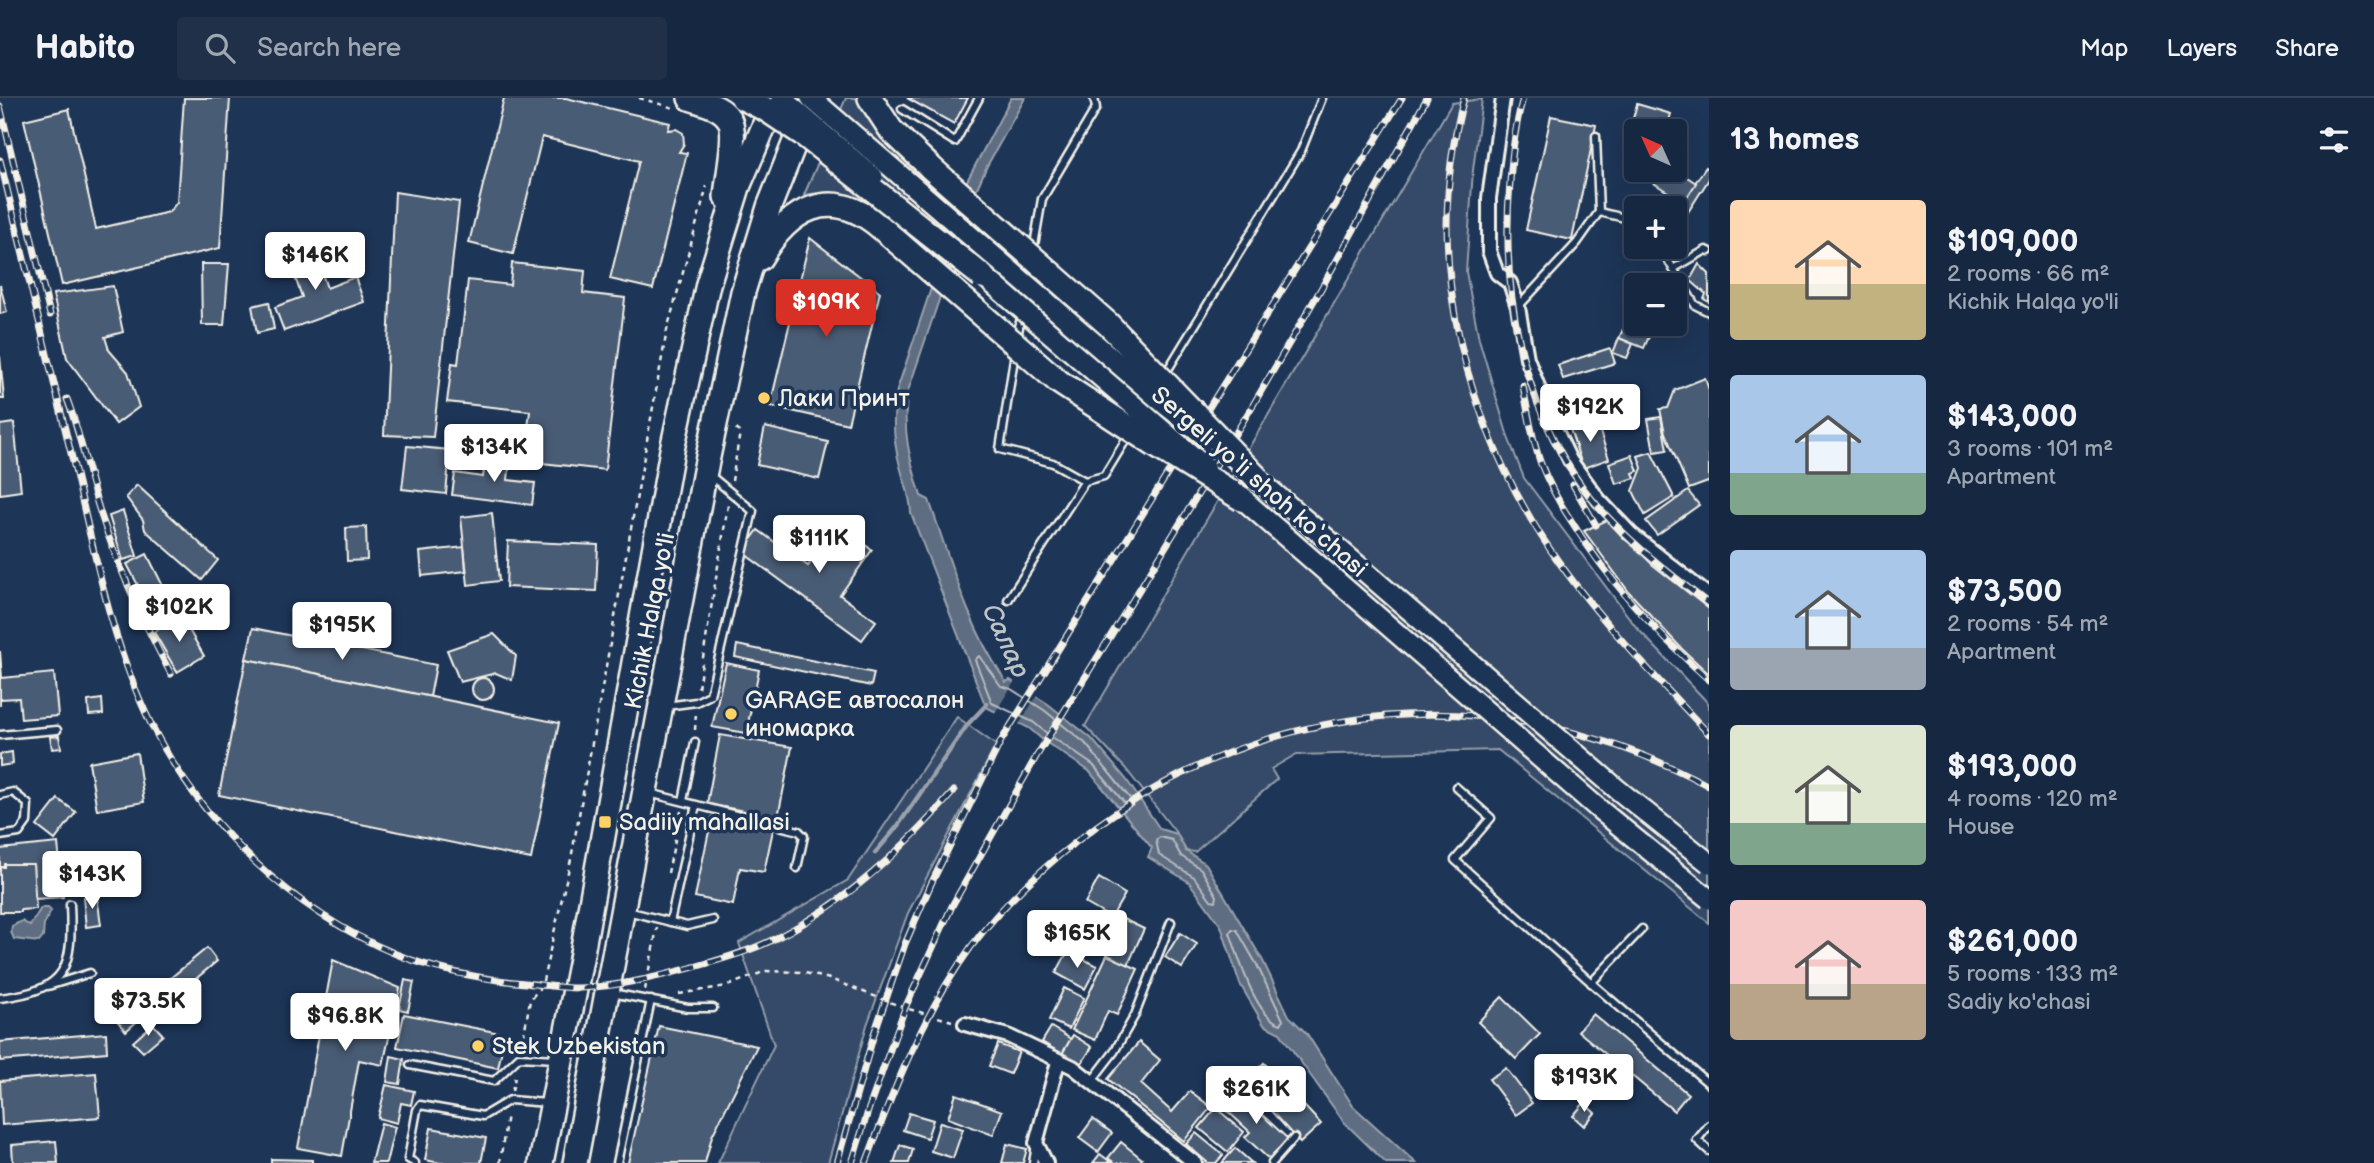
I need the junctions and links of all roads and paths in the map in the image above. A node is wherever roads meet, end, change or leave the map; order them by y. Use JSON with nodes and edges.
{"nodes":[{"id":1,"x":690,"y":98,"type":"edge"},
{"id":2,"x":743,"y":98,"type":"edge"},
{"id":3,"x":779,"y":98,"type":"edge"},
{"id":4,"x":812,"y":98,"type":"edge"},
{"id":5,"x":870,"y":98,"type":"edge"},
{"id":6,"x":979,"y":98,"type":"edge"},
{"id":7,"x":1094,"y":98,"type":"edge"},
{"id":8,"x":1322,"y":98,"type":"edge"},
{"id":9,"x":1503,"y":98,"type":"edge"},
{"id":10,"x":902,"y":109,"type":"dead end"},
{"id":11,"x":1596,"y":136,"type":"dead end"},
{"id":12,"x":708,"y":181,"type":"dead end"},
{"id":13,"x":1599,"y":212,"type":"junction"},
{"id":14,"x":1624,"y":218,"type":"edge"},
{"id":15,"x":723,"y":231,"type":"junction"},
{"id":16,"x":1709,"y":251,"type":"edge"},
{"id":17,"x":1667,"y":259,"type":"edge"},
{"id":18,"x":1030,"y":264,"type":"dead end"},
{"id":19,"x":1674,"y":270,"type":"junction"},
{"id":20,"x":982,"y":276,"type":"junction"},
{"id":21,"x":1028,"y":277,"type":"dead end"},
{"id":22,"x":743,"y":292,"type":"junction"},
{"id":23,"x":1518,"y":307,"type":"junction"},
{"id":24,"x":1709,"y":312,"type":"edge"},
{"id":25,"x":728,"y":422,"type":"dead end"},
{"id":26,"x":705,"y":471,"type":"junction"},
{"id":27,"x":1258,"y":478,"type":"junction"},
{"id":28,"x":1085,"y":481,"type":"junction"},
{"id":29,"x":730,"y":491,"type":"junction"},
{"id":30,"x":1242,"y":499,"type":"junction"},
{"id":31,"x":1709,"y":596,"type":"edge"},
{"id":32,"x":1008,"y":600,"type":"dead end"},
{"id":33,"x":696,"y":702,"type":"junction"},
{"id":34,"x":661,"y":707,"type":"junction"},
{"id":35,"x":57,"y":730,"type":"dead end"},
{"id":36,"x":0,"y":735,"type":"edge"},
{"id":37,"x":695,"y":742,"type":"joint"},
{"id":38,"x":612,"y":786,"type":"junction"},
{"id":39,"x":1456,"y":787,"type":"dead end"},
{"id":40,"x":644,"y":792,"type":"junction"},
{"id":41,"x":0,"y":795,"type":"edge"},
{"id":42,"x":683,"y":801,"type":"junction"},
{"id":43,"x":696,"y":805,"type":"junction"},
{"id":44,"x":0,"y":836,"type":"edge"},
{"id":45,"x":1709,"y":863,"type":"edge"},
{"id":46,"x":797,"y":868,"type":"dead end"},
{"id":47,"x":667,"y":880,"type":"dead end"},
{"id":48,"x":1709,"y":898,"type":"edge"},
{"id":49,"x":70,"y":904,"type":"dead end"},
{"id":50,"x":622,"y":910,"type":"junction"},
{"id":51,"x":659,"y":919,"type":"junction"},
{"id":52,"x":713,"y":920,"type":"dead end"},
{"id":53,"x":670,"y":922,"type":"junction"},
{"id":54,"x":1171,"y":922,"type":"dead end"},
{"id":55,"x":1642,"y":929,"type":"dead end"},
{"id":56,"x":90,"y":973,"type":"dead end"},
{"id":57,"x":1591,"y":983,"type":"junction"},
{"id":58,"x":46,"y":987,"type":"junction"},
{"id":59,"x":540,"y":987,"type":"junction"},
{"id":60,"x":550,"y":989,"type":"dead end"},
{"id":61,"x":606,"y":992,"type":"junction"},
{"id":62,"x":655,"y":992,"type":"dead end"},
{"id":63,"x":676,"y":995,"type":"dead end"},
{"id":64,"x":646,"y":996,"type":"junction"},
{"id":65,"x":0,"y":998,"type":"edge"},
{"id":66,"x":713,"y":1008,"type":"dead end"},
{"id":67,"x":965,"y":1024,"type":"joint"},
{"id":68,"x":520,"y":1057,"type":"junction"},
{"id":69,"x":561,"y":1059,"type":"junction"},
{"id":70,"x":1058,"y":1062,"type":"junction"},
{"id":71,"x":410,"y":1065,"type":"dead end"},
{"id":72,"x":1091,"y":1082,"type":"junction"},
{"id":73,"x":1709,"y":1084,"type":"edge"},
{"id":74,"x":553,"y":1103,"type":"junction"},
{"id":75,"x":1709,"y":1125,"type":"edge"},
{"id":76,"x":1294,"y":1138,"type":"dead end"},
{"id":77,"x":1036,"y":1143,"type":"junction"},
{"id":78,"x":1709,"y":1151,"type":"edge"},
{"id":79,"x":415,"y":1163,"type":"edge"},
{"id":80,"x":541,"y":1163,"type":"edge"},
{"id":81,"x":575,"y":1163,"type":"edge"},
{"id":82,"x":617,"y":1163,"type":"edge"},
{"id":83,"x":1032,"y":1163,"type":"edge"},
{"id":84,"x":1046,"y":1163,"type":"edge"},
{"id":85,"x":1195,"y":1163,"type":"edge"},
{"id":86,"x":1272,"y":1163,"type":"edge"}],
"edges":[{"from":1,"to":15,"type":"highway"},
{"from":2,"to":20,"type":"highway","bridge":true},
{"from":3,"to":15,"type":"highway","name":"Kichik Halqa yo'li"},
{"from":3,"to":20,"type":"main road","name":"Sergeli yo‘li shoh ko‘chasi","bridge":true},
{"from":4,"to":22,"type":"highway","name":"Kichik Halqa yo'li"},
{"from":4,"to":27,"type":"main road","name":"Sergeli yo‘li shoh ko‘chasi","bridge":true},
{"from":5,"to":27,"type":"highway","bridge":true},
{"from":6,"to":10,"type":"lane"},
{"from":7,"to":18,"type":"lane"},
{"from":8,"to":28,"type":"lane"},
{"from":9,"to":23,"type":"street"},
{"from":11,"to":13,"type":"lane"},
{"from":12,"to":59,"type":"path"},
{"from":13,"to":14,"type":"lane"},
{"from":13,"to":23,"type":"lane"},
{"from":15,"to":38,"type":"highway","name":"Kichik Halqa yo'li"},
{"from":16,"to":19,"type":"lane"},
{"from":17,"to":19,"type":"lane"},
{"from":19,"to":24,"type":"lane"},
{"from":20,"to":30,"type":"main road","name":"Sergeli yo‘li shoh ko‘chasi","bridge":true},
{"from":21,"to":28,"type":"lane"},
{"from":22,"to":26,"type":"highway","name":"Kichik Halqa yo'li"},
{"from":22,"to":30,"type":"highway","bridge":true},
{"from":23,"to":31,"type":"street"},
{"from":25,"to":29,"type":"path"},
{"from":26,"to":29,"type":"lane"},
{"from":26,"to":34,"type":"highway","name":"Kichik Halqa yo'li"},
{"from":27,"to":45,"type":"main road","name":"Sergeli yo‘li shoh ko‘chasi","bridge":true},
{"from":28,"to":32,"type":"lane"},
{"from":29,"to":33,"type":"path"},
{"from":29,"to":33,"type":"lane"},
{"from":30,"to":48,"type":"main road","name":"Sergeli yo‘li shoh ko‘chasi","bridge":true},
{"from":33,"to":34,"type":"lane"},
{"from":33,"to":37,"type":"path"},
{"from":34,"to":40,"type":"highway","name":"Kichik Halqa yo'li"},
{"from":35,"to":36,"type":"lane"},
{"from":37,"to":42,"type":"lane"},
{"from":38,"to":40,"type":"highway"},
{"from":38,"to":69,"type":"highway","name":"Kichik Halqa yo'li"},
{"from":39,"to":57,"type":"lane"},
{"from":40,"to":42,"type":"lane"},
{"from":40,"to":50,"type":"highway","name":"Kichik Halqa yo'li"},
{"from":41,"to":44,"type":"lane"},
{"from":42,"to":43,"type":"lane"},
{"from":42,"to":47,"type":"path"},
{"from":43,"to":46,"type":"lane"},
{"from":43,"to":53,"type":"lane"},
{"from":49,"to":58,"type":"lane"},
{"from":50,"to":51,"type":"lane"},
{"from":50,"to":61,"type":"highway","name":"Kichik Halqa yo'li"},
{"from":51,"to":53,"type":"lane"},
{"from":51,"to":64,"type":"path"},
{"from":52,"to":53,"type":"lane"},
{"from":54,"to":72,"type":"lane"},
{"from":55,"to":57,"type":"lane"},
{"from":56,"to":58,"type":"lane"},
{"from":57,"to":73,"type":"lane"},
{"from":58,"to":65,"type":"lane"},
{"from":59,"to":60,"type":"path"},
{"from":59,"to":68,"type":"path"},
{"from":61,"to":64,"type":"lane"},
{"from":61,"to":81,"type":"highway","name":"Kichik Halqa yo'li"},
{"from":62,"to":64,"type":"path"},
{"from":63,"to":67,"type":"path"},
{"from":64,"to":66,"type":"lane"},
{"from":64,"to":82,"type":"lane"},
{"from":67,"to":70,"type":"street"},
{"from":68,"to":69,"type":"lane"},
{"from":68,"to":71,"type":"lane"},
{"from":69,"to":74,"type":"highway","name":"Kichik Halqa yo'li"},
{"from":70,"to":72,"type":"street"},
{"from":70,"to":77,"type":"street"},
{"from":72,"to":85,"type":"street"},
{"from":74,"to":79,"type":"lane"},
{"from":74,"to":80,"type":"highway","name":"Kichik Halqa yo'li"},
{"from":75,"to":78,"type":"lane"},
{"from":76,"to":86,"type":"lane"},
{"from":77,"to":83,"type":"lane"},
{"from":77,"to":84,"type":"street"}]}
